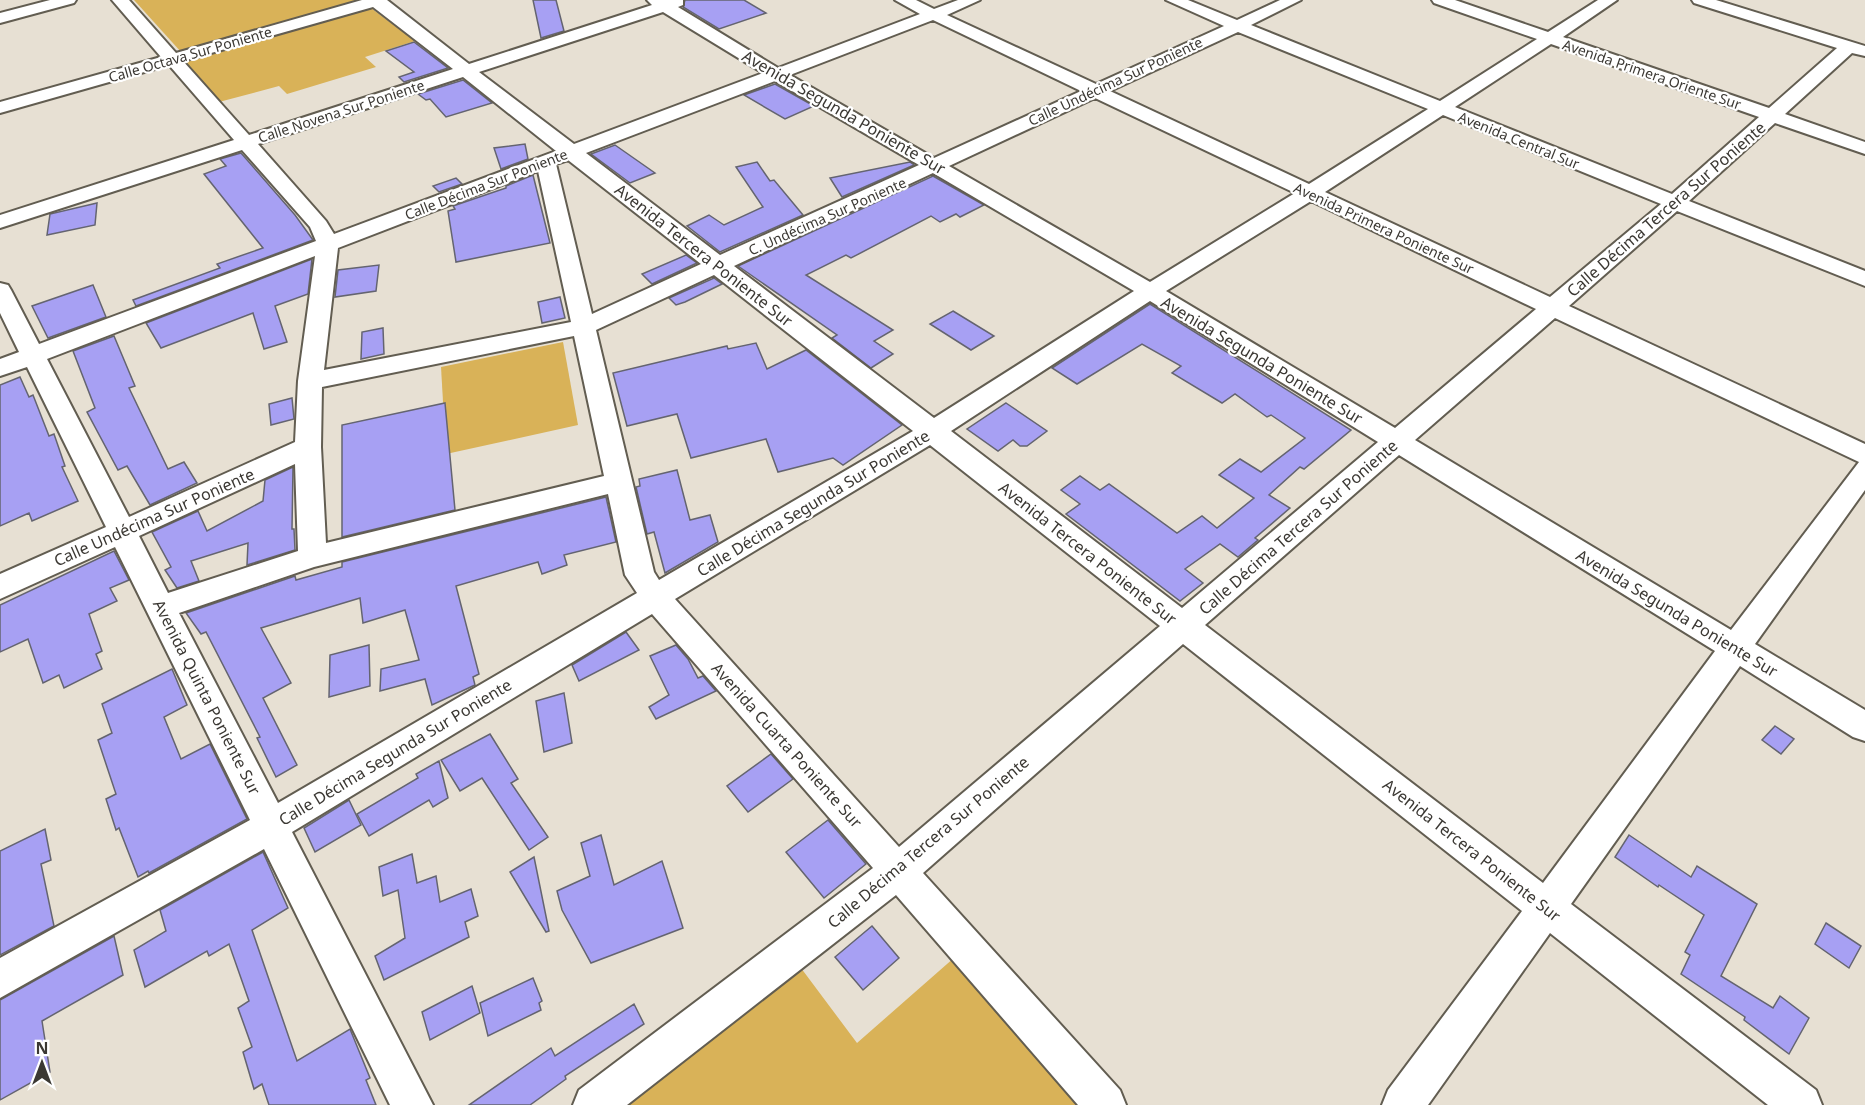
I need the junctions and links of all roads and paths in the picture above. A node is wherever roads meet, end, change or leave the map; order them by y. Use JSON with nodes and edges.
{"nodes":[{"id":1,"x":68,"y":0,"type":"edge"},
{"id":2,"x":120,"y":0,"type":"edge"},
{"id":3,"x":377,"y":0,"type":"edge"},
{"id":4,"x":903,"y":0,"type":"edge"},
{"id":5,"x":972,"y":0,"type":"edge"},
{"id":6,"x":1174,"y":0,"type":"edge"},
{"id":7,"x":1293,"y":0,"type":"edge"},
{"id":8,"x":1440,"y":0,"type":"edge"},
{"id":9,"x":1609,"y":0,"type":"edge"},
{"id":10,"x":1700,"y":0,"type":"edge"},
{"id":11,"x":667,"y":2,"type":"edge"},
{"id":12,"x":934,"y":15,"type":"junction"},
{"id":13,"x":0,"y":18,"type":"edge"},
{"id":14,"x":1237,"y":24,"type":"junction"},
{"id":15,"x":1550,"y":38,"type":"junction"},
{"id":16,"x":1857,"y":49,"type":"edge"},
{"id":17,"x":173,"y":59,"type":"junction"},
{"id":18,"x":467,"y":70,"type":"junction"},
{"id":19,"x":776,"y":74,"type":"junction"},
{"id":20,"x":1095,"y":90,"type":"junction"},
{"id":21,"x":0,"y":108,"type":"edge"},
{"id":22,"x":1441,"y":108,"type":"junction"},
{"id":23,"x":1772,"y":116,"type":"junction"},
{"id":24,"x":245,"y":142,"type":"junction"},
{"id":25,"x":1865,"y":148,"type":"edge"},
{"id":26,"x":558,"y":157,"type":"junction"},
{"id":27,"x":937,"y":166,"type":"junction"},
{"id":28,"x":1309,"y":193,"type":"junction"},
{"id":29,"x":1675,"y":202,"type":"junction"},
{"id":30,"x":0,"y":222,"type":"edge"},
{"id":31,"x":328,"y":243,"type":"junction"},
{"id":32,"x":717,"y":266,"type":"junction"},
{"id":33,"x":1865,"y":279,"type":"edge"},
{"id":34,"x":0,"y":290,"type":"edge"},
{"id":35,"x":1150,"y":291,"type":"junction"},
{"id":36,"x":1552,"y":308,"type":"junction"},
{"id":37,"x":585,"y":326,"type":"junction"},
{"id":38,"x":33,"y":355,"type":"junction"},
{"id":39,"x":0,"y":368,"type":"edge"},
{"id":40,"x":310,"y":381,"type":"junction"},
{"id":41,"x":933,"y":431,"type":"junction"},
{"id":42,"x":1396,"y":442,"type":"junction"},
{"id":43,"x":308,"y":447,"type":"junction"},
{"id":44,"x":1865,"y":455,"type":"edge"},
{"id":45,"x":1865,"y":470,"type":"edge"},
{"id":46,"x":620,"y":482,"type":"junction"},
{"id":47,"x":122,"y":531,"type":"junction"},
{"id":48,"x":312,"y":557,"type":"junction"},
{"id":49,"x":0,"y":586,"type":"edge"},
{"id":50,"x":656,"y":598,"type":"junction"},
{"id":51,"x":162,"y":608,"type":"junction"},
{"id":52,"x":1182,"y":626,"type":"junction"},
{"id":53,"x":1735,"y":649,"type":"junction"},
{"id":54,"x":1865,"y":727,"type":"edge"},
{"id":55,"x":271,"y":825,"type":"junction"},
{"id":56,"x":898,"y":871,"type":"junction"},
{"id":57,"x":1546,"y":907,"type":"junction"},
{"id":58,"x":0,"y":979,"type":"edge"},
{"id":59,"x":412,"y":1105,"type":"edge"},
{"id":60,"x":594,"y":1105,"type":"edge"},
{"id":61,"x":1105,"y":1105,"type":"edge"},
{"id":62,"x":1403,"y":1105,"type":"edge"},
{"id":63,"x":1801,"y":1105,"type":"edge"}],
"edges":[{"from":1,"to":13,"type":"street"},
{"from":2,"to":17,"type":"street"},
{"from":3,"to":17,"type":"street","name":"Calle Octava Sur Poniente"},
{"from":3,"to":18,"type":"street","name":"Avenida Tercera Poniente Sur"},
{"from":4,"to":12,"type":"street","name":"Avenida Primera Poniente Sur"},
{"from":5,"to":12,"type":"street","name":"Calle Décima Sur Poniente"},
{"from":6,"to":14,"type":"street","name":"Avenida Central Sur"},
{"from":7,"to":14,"type":"street","name":"Calle Undécima Sur Poniente"},
{"from":8,"to":15,"type":"street","name":"Avenida Primera Oriente Sur"},
{"from":9,"to":15,"type":"street","name":"Calle Décima Segunda Sur Poniente"},
{"from":10,"to":16,"type":"street"},
{"from":11,"to":18,"type":"street","name":"Calle Novena Sur Poniente"},
{"from":11,"to":19,"type":"street","name":"Avenida Segunda Poniente Sur"},
{"from":12,"to":19,"type":"street","name":"Calle Décima Sur Poniente"},
{"from":12,"to":20,"type":"street","name":"Avenida Primera Poniente Sur"},
{"from":14,"to":20,"type":"street","name":"Calle Undécima Sur Poniente"},
{"from":14,"to":22,"type":"street","name":"Avenida Central Sur"},
{"from":15,"to":22,"type":"street","name":"Calle Décima Segunda Sur Poniente"},
{"from":15,"to":23,"type":"street","name":"Avenida Primera Oriente Sur"},
{"from":16,"to":23,"type":"street","name":"Calle Décima Tercera Sur Poniente"},
{"from":17,"to":21,"type":"street","name":"Calle Octava Sur Poniente"},
{"from":17,"to":24,"type":"street"},
{"from":18,"to":24,"type":"street","name":"Calle Novena Sur Poniente"},
{"from":18,"to":26,"type":"street","name":"Avenida Tercera Poniente Sur"},
{"from":19,"to":26,"type":"street","name":"Calle Décima Sur Poniente"},
{"from":19,"to":27,"type":"street","name":"Avenida Segunda Poniente Sur"},
{"from":20,"to":27,"type":"street","name":"Calle Undécima Sur Poniente"},
{"from":20,"to":28,"type":"street","name":"Avenida Primera Poniente Sur"},
{"from":22,"to":28,"type":"street","name":"Calle Décima Segunda Sur Poniente"},
{"from":22,"to":29,"type":"street","name":"Avenida Central Sur"},
{"from":23,"to":25,"type":"street","name":"Avenida Primera Oriente Sur"},
{"from":23,"to":29,"type":"street","name":"Calle Décima Tercera Sur Poniente"},
{"from":24,"to":30,"type":"street","name":"Calle Novena Sur Poniente"},
{"from":24,"to":31,"type":"street"},
{"from":26,"to":31,"type":"street","name":"Calle Décima Sur Poniente"},
{"from":26,"to":32,"type":"street","name":"Avenida Tercera Poniente Sur"},
{"from":26,"to":37,"type":"street","name":"Avenida Cuarta Poniente Sur"},
{"from":27,"to":32,"type":"street","name":"C. Undécima Sur Poniente"},
{"from":27,"to":35,"type":"street","name":"Avenida Segunda Poniente Sur"},
{"from":28,"to":35,"type":"street","name":"Calle Décima Segunda Sur Poniente"},
{"from":28,"to":36,"type":"street","name":"Avenida Primera Poniente Sur"},
{"from":29,"to":33,"type":"street","name":"Avenida Central Sur"},
{"from":29,"to":36,"type":"street","name":"Calle Décima Tercera Sur Poniente"},
{"from":31,"to":38,"type":"street","name":"Calle Décima Sur Poniente"},
{"from":31,"to":40,"type":"street"},
{"from":32,"to":37,"type":"street","name":"C. Undécima Sur Poniente"},
{"from":32,"to":41,"type":"street","name":"Avenida Tercera Poniente Sur"},
{"from":34,"to":38,"type":"street","name":"Avenida Quinta Poniente Sur"},
{"from":35,"to":41,"type":"street","name":"Calle Décima Segunda Sur Poniente"},
{"from":35,"to":42,"type":"street","name":"Avenida Segunda Poniente Sur"},
{"from":36,"to":42,"type":"street","name":"Calle Décima Tercera Sur Poniente"},
{"from":36,"to":44,"type":"street","name":"Avenida Primera Poniente Sur"},
{"from":37,"to":40,"type":"street"},
{"from":37,"to":46,"type":"street","name":"Avenida Cuarta Poniente Sur"},
{"from":38,"to":39,"type":"street","name":"Calle Décima Sur Poniente"},
{"from":38,"to":47,"type":"street","name":"Avenida Quinta Poniente Sur"},
{"from":40,"to":43,"type":"street"},
{"from":41,"to":50,"type":"street","name":"Calle Décima Segunda Sur Poniente"},
{"from":41,"to":52,"type":"street","name":"Avenida Tercera Poniente Sur"},
{"from":42,"to":52,"type":"street","name":"Calle Décima Tercera Sur Poniente"},
{"from":42,"to":53,"type":"street","name":"Avenida Segunda Poniente Sur"},
{"from":43,"to":47,"type":"street","name":"Calle Undécima Sur Poniente"},
{"from":43,"to":48,"type":"street"},
{"from":45,"to":53,"type":"street"},
{"from":46,"to":48,"type":"street"},
{"from":46,"to":50,"type":"street","name":"Avenida Cuarta Poniente Sur"},
{"from":47,"to":49,"type":"street","name":"Calle Undécima Sur Poniente"},
{"from":47,"to":51,"type":"street","name":"Avenida Quinta Poniente Sur"},
{"from":48,"to":51,"type":"street"},
{"from":50,"to":55,"type":"street","name":"Calle Décima Segunda Sur Poniente"},
{"from":50,"to":56,"type":"street","name":"Avenida Cuarta Poniente Sur"},
{"from":51,"to":55,"type":"street","name":"Avenida Quinta Poniente Sur"},
{"from":52,"to":56,"type":"street","name":"Calle Décima Tercera Sur Poniente"},
{"from":52,"to":57,"type":"street","name":"Avenida Tercera Poniente Sur"},
{"from":53,"to":54,"type":"street","name":"Avenida Segunda Poniente Sur"},
{"from":53,"to":57,"type":"street"},
{"from":55,"to":58,"type":"street","name":"Calle Décima Segunda Sur Poniente"},
{"from":55,"to":59,"type":"street","name":"Avenida Quinta Poniente Sur"},
{"from":56,"to":60,"type":"street","name":"Calle Décima Tercera Sur Poniente"},
{"from":56,"to":61,"type":"street","name":"Avenida Cuarta Poniente Sur"},
{"from":57,"to":62,"type":"street"},
{"from":57,"to":63,"type":"street","name":"Avenida Tercera Poniente Sur"}]}
